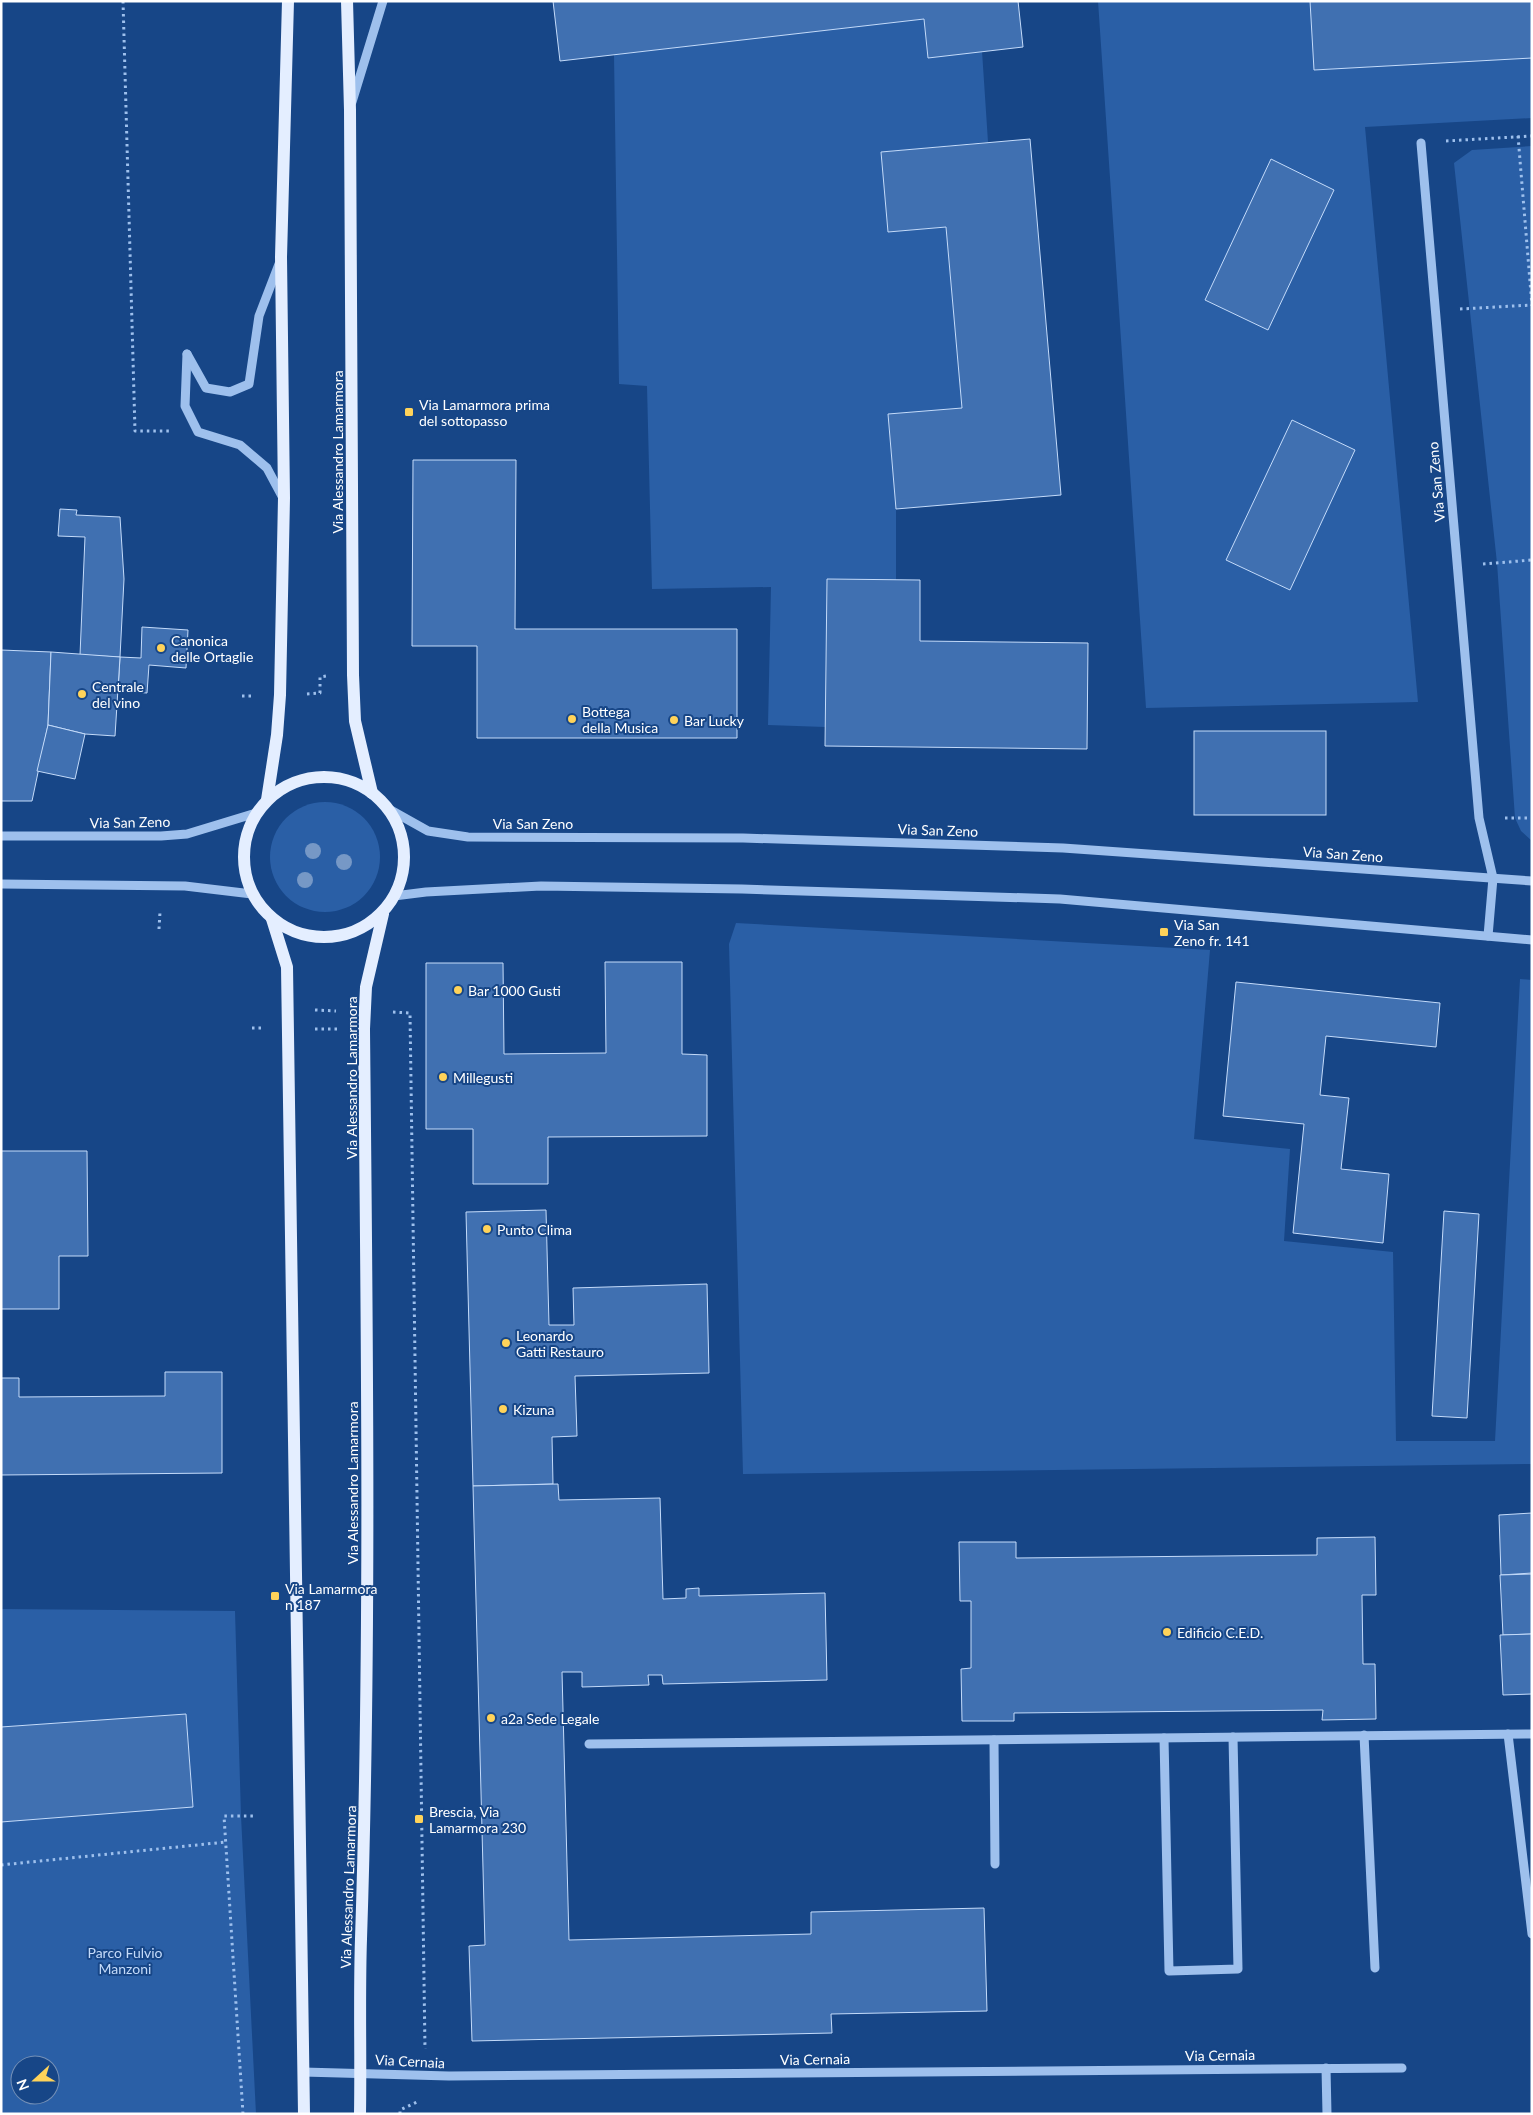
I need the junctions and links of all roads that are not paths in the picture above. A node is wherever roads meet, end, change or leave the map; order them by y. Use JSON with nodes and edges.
{"nodes":[{"id":1,"x":288,"y":1,"type":"edge"},
{"id":2,"x":347,"y":1,"type":"edge"},
{"id":3,"x":383,"y":1,"type":"edge"},
{"id":4,"x":350,"y":110,"type":"junction"},
{"id":5,"x":1420,"y":143,"type":"road end"},
{"id":6,"x":281,"y":257,"type":"junction"},
{"id":7,"x":284,"y":498,"type":"junction"},
{"id":8,"x":372,"y":792,"type":"junction"},
{"id":9,"x":267,"y":800,"type":"junction"},
{"id":10,"x":388,"y":808,"type":"junction"},
{"id":11,"x":256,"y":812,"type":"junction"},
{"id":12,"x":1,"y":836,"type":"edge"},
{"id":13,"x":1493,"y":878,"type":"junction"},
{"id":14,"x":1532,"y":880,"type":"edge"},
{"id":15,"x":1,"y":884,"type":"edge"},
{"id":16,"x":252,"y":894,"type":"junction"},
{"id":17,"x":394,"y":896,"type":"junction"},
{"id":18,"x":383,"y":914,"type":"junction"},
{"id":19,"x":272,"y":919,"type":"junction"},
{"id":20,"x":1488,"y":936,"type":"junction"},
{"id":21,"x":1532,"y":940,"type":"edge"},
{"id":22,"x":1508,"y":1734,"type":"junction"},
{"id":23,"x":1532,"y":1734,"type":"edge"},
{"id":24,"x":1364,"y":1735,"type":"junction"},
{"id":25,"x":1233,"y":1737,"type":"junction"},
{"id":26,"x":1164,"y":1738,"type":"junction"},
{"id":27,"x":994,"y":1740,"type":"junction"},
{"id":28,"x":589,"y":1744,"type":"dead end"},
{"id":29,"x":995,"y":1864,"type":"dead end"},
{"id":30,"x":1532,"y":1934,"type":"edge"},
{"id":31,"x":1375,"y":1968,"type":"dead end"},
{"id":32,"x":1326,"y":2068,"type":"junction"},
{"id":33,"x":1402,"y":2068,"type":"dead end"},
{"id":34,"x":303,"y":2072,"type":"junction"},
{"id":35,"x":361,"y":2072,"type":"junction"},
{"id":36,"x":304,"y":2114,"type":"edge"},
{"id":37,"x":360,"y":2114,"type":"edge"},
{"id":38,"x":1328,"y":2114,"type":"edge"}],
"edges":[{"from":1,"to":6,"type":"main road"},
{"from":2,"to":4,"type":"main road","name":"Via Alessandro Lamarmora"},
{"from":3,"to":4,"type":"street","name":"Via Alessandro Lamarmora"},
{"from":4,"to":8,"type":"main road","name":"Via Alessandro Lamarmora"},
{"from":5,"to":13,"type":"street","name":"Via San Zeno"},
{"from":6,"to":7,"type":"main road"},
{"from":6,"to":7,"type":"street"},
{"from":7,"to":9,"type":"main road"},
{"from":8,"to":9,"type":"main road"},
{"from":8,"to":10,"type":"main road"},
{"from":9,"to":11,"type":"main road"},
{"from":10,"to":13,"type":"street","name":"Via San Zeno"},
{"from":10,"to":17,"type":"main road"},
{"from":11,"to":12,"type":"street","name":"Via San Zeno"},
{"from":11,"to":16,"type":"main road"},
{"from":13,"to":14,"type":"street","name":"Via San Zeno"},
{"from":13,"to":20,"type":"street","name":"Via San Zeno"},
{"from":15,"to":16,"type":"street"},
{"from":16,"to":19,"type":"main road"},
{"from":17,"to":18,"type":"main road"},
{"from":17,"to":20,"type":"street"},
{"from":18,"to":19,"type":"main road"},
{"from":18,"to":35,"type":"main road","name":"Via Alessandro Lamarmora"},
{"from":19,"to":34,"type":"main road"},
{"from":20,"to":21,"type":"street"},
{"from":22,"to":23,"type":"street"},
{"from":22,"to":24,"type":"street"},
{"from":22,"to":30,"type":"street"},
{"from":24,"to":25,"type":"street"},
{"from":24,"to":31,"type":"street"},
{"from":25,"to":26,"type":"street"},
{"from":25,"to":26,"type":"street"},
{"from":26,"to":27,"type":"street"},
{"from":27,"to":28,"type":"street"},
{"from":27,"to":29,"type":"street"},
{"from":32,"to":33,"type":"street","name":"Via Cernaia"},
{"from":32,"to":35,"type":"street","name":"Via Cernaia"},
{"from":32,"to":38,"type":"street"},
{"from":34,"to":35,"type":"street","name":"Via Cernaia"},
{"from":34,"to":36,"type":"main road"},
{"from":35,"to":37,"type":"main road","name":"Via Alessandro Lamarmora"}]}
